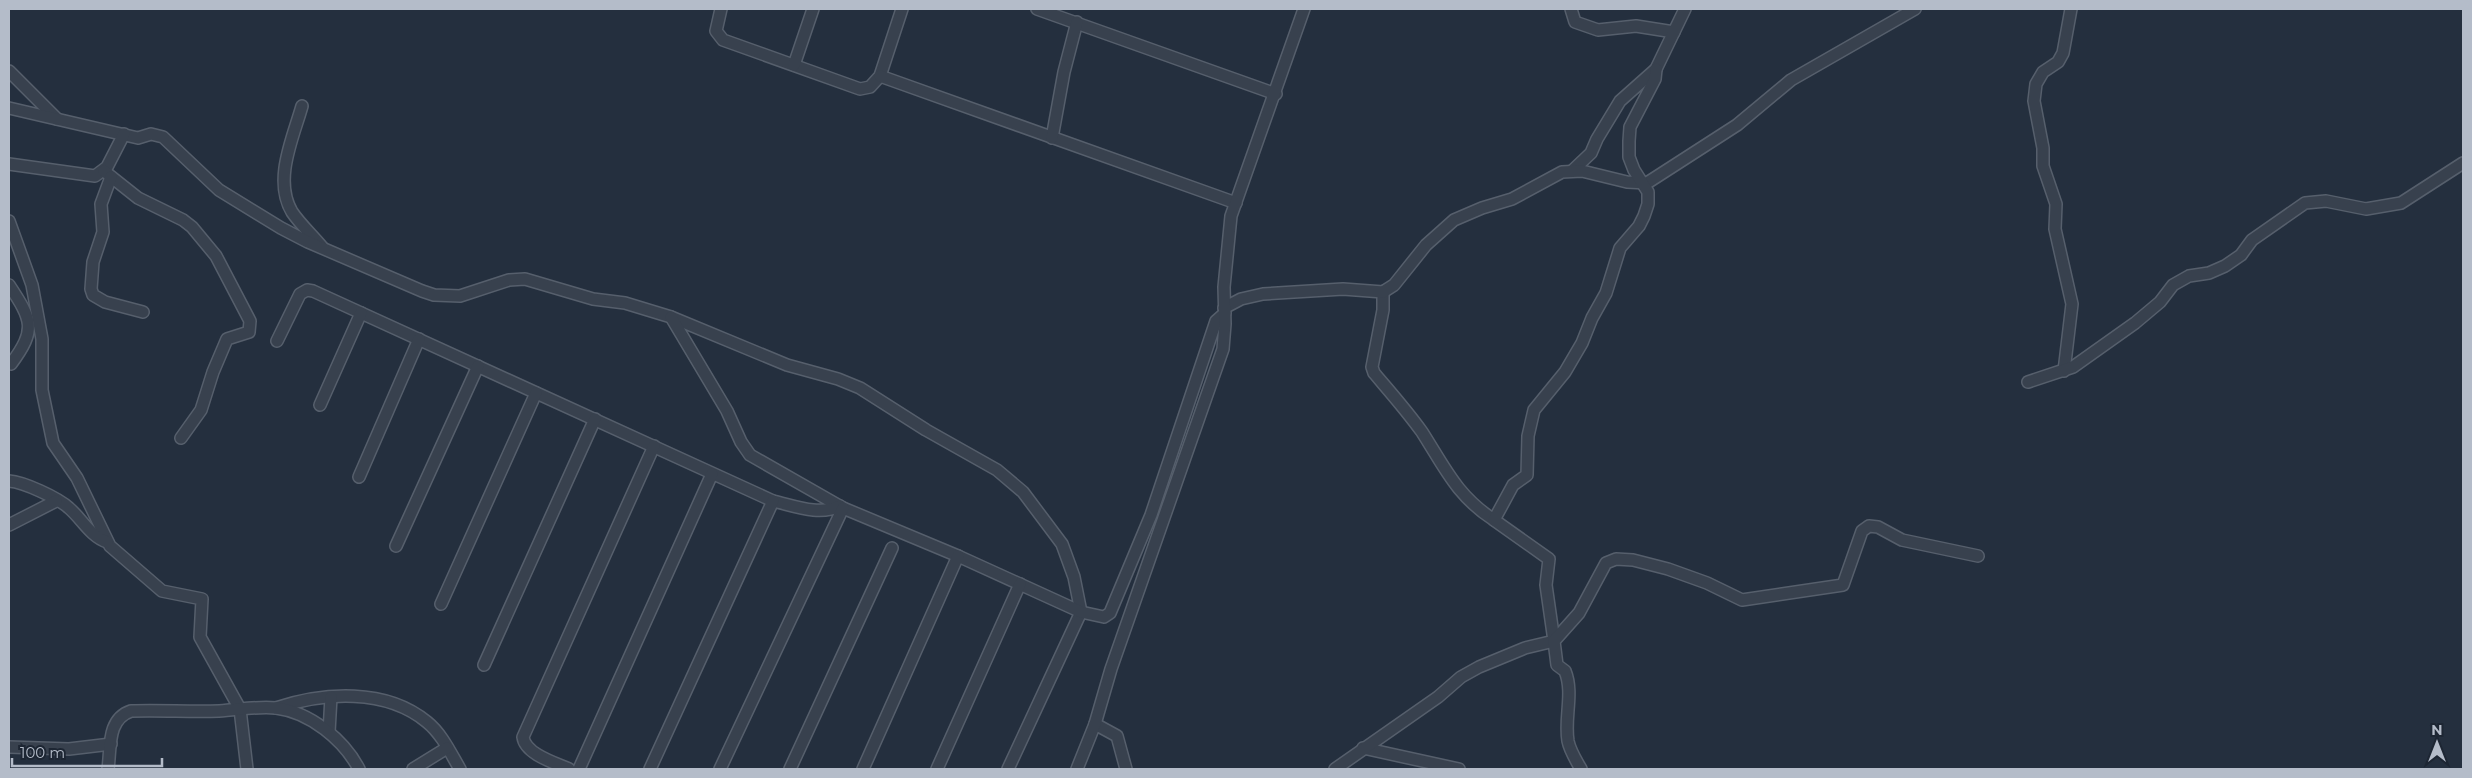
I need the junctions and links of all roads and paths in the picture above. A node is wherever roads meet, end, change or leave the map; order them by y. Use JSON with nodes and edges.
{"nodes":[{"id":1,"x":721,"y":9,"type":"edge"},
{"id":2,"x":814,"y":9,"type":"edge"},
{"id":3,"x":902,"y":9,"type":"edge"},
{"id":4,"x":1037,"y":9,"type":"edge"},
{"id":5,"x":1304,"y":9,"type":"edge"},
{"id":6,"x":1571,"y":9,"type":"edge"},
{"id":7,"x":1685,"y":9,"type":"edge"},
{"id":8,"x":1914,"y":9,"type":"edge"},
{"id":9,"x":2071,"y":9,"type":"edge"},
{"id":10,"x":1077,"y":22,"type":"junction"},
{"id":11,"x":1674,"y":32,"type":"junction"},
{"id":12,"x":794,"y":65,"type":"junction"},
{"id":13,"x":1656,"y":69,"type":"junction"},
{"id":14,"x":9,"y":71,"type":"edge"},
{"id":15,"x":880,"y":76,"type":"junction"},
{"id":16,"x":1276,"y":94,"type":"junction"},
{"id":17,"x":302,"y":106,"type":"dead end"},
{"id":18,"x":9,"y":108,"type":"edge"},
{"id":19,"x":57,"y":119,"type":"junction"},
{"id":20,"x":124,"y":134,"type":"junction"},
{"id":21,"x":1052,"y":138,"type":"junction"},
{"id":22,"x":2463,"y":163,"type":"edge"},
{"id":23,"x":9,"y":164,"type":"edge"},
{"id":24,"x":1572,"y":171,"type":"junction"},
{"id":25,"x":108,"y":174,"type":"junction"},
{"id":26,"x":1644,"y":183,"type":"junction"},
{"id":27,"x":1236,"y":203,"type":"junction"},
{"id":28,"x":9,"y":226,"type":"edge"},
{"id":29,"x":324,"y":249,"type":"junction"},
{"id":30,"x":9,"y":285,"type":"edge"},
{"id":31,"x":1383,"y":292,"type":"junction"},
{"id":32,"x":1225,"y":310,"type":"junction"},
{"id":33,"x":143,"y":312,"type":"dead end"},
{"id":34,"x":361,"y":313,"type":"junction"},
{"id":35,"x":671,"y":317,"type":"junction"},
{"id":36,"x":28,"y":326,"type":"junction"},
{"id":37,"x":42,"y":339,"type":"junction"},
{"id":38,"x":419,"y":340,"type":"junction"},
{"id":39,"x":277,"y":341,"type":"dead end"},
{"id":40,"x":11,"y":364,"type":"dead end"},
{"id":41,"x":478,"y":366,"type":"junction"},
{"id":42,"x":2064,"y":370,"type":"junction"},
{"id":43,"x":2028,"y":382,"type":"dead end"},
{"id":44,"x":536,"y":393,"type":"junction"},
{"id":45,"x":320,"y":405,"type":"dead end"},
{"id":46,"x":595,"y":419,"type":"junction"},
{"id":47,"x":181,"y":438,"type":"dead end"},
{"id":48,"x":654,"y":446,"type":"junction"},
{"id":49,"x":712,"y":474,"type":"junction"},
{"id":50,"x":359,"y":477,"type":"dead end"},
{"id":51,"x":9,"y":480,"type":"edge"},
{"id":52,"x":56,"y":501,"type":"junction"},
{"id":53,"x":773,"y":501,"type":"junction"},
{"id":54,"x":842,"y":507,"type":"junction"},
{"id":55,"x":1494,"y":520,"type":"junction"},
{"id":56,"x":9,"y":525,"type":"edge"},
{"id":57,"x":107,"y":542,"type":"junction"},
{"id":58,"x":396,"y":546,"type":"dead end"},
{"id":59,"x":892,"y":548,"type":"dead end"},
{"id":60,"x":958,"y":556,"type":"junction"},
{"id":61,"x":1978,"y":556,"type":"dead end"},
{"id":62,"x":1020,"y":584,"type":"junction"},
{"id":63,"x":441,"y":604,"type":"dead end"},
{"id":64,"x":1081,"y":612,"type":"junction"},
{"id":65,"x":1554,"y":641,"type":"junction"},
{"id":66,"x":484,"y":665,"type":"dead end"},
{"id":67,"x":331,"y":696,"type":"junction"},
{"id":68,"x":275,"y":708,"type":"junction"},
{"id":69,"x":240,"y":709,"type":"junction"},
{"id":70,"x":1095,"y":724,"type":"junction"},
{"id":71,"x":329,"y":732,"type":"junction"},
{"id":72,"x":111,"y":744,"type":"junction"},
{"id":73,"x":9,"y":747,"type":"edge"},
{"id":74,"x":447,"y":748,"type":"junction"},
{"id":75,"x":1363,"y":748,"type":"junction"},
{"id":76,"x":108,"y":769,"type":"edge"},
{"id":77,"x":247,"y":769,"type":"edge"},
{"id":78,"x":359,"y":769,"type":"edge"},
{"id":79,"x":413,"y":769,"type":"edge"},
{"id":80,"x":460,"y":769,"type":"edge"},
{"id":81,"x":569,"y":769,"type":"edge"},
{"id":82,"x":579,"y":769,"type":"edge"},
{"id":83,"x":650,"y":769,"type":"edge"},
{"id":84,"x":720,"y":769,"type":"edge"},
{"id":85,"x":790,"y":769,"type":"edge"},
{"id":86,"x":863,"y":769,"type":"edge"},
{"id":87,"x":937,"y":769,"type":"edge"},
{"id":88,"x":1008,"y":769,"type":"edge"},
{"id":89,"x":1078,"y":769,"type":"edge"},
{"id":90,"x":1126,"y":769,"type":"edge"},
{"id":91,"x":1335,"y":769,"type":"edge"},
{"id":92,"x":1460,"y":769,"type":"edge"},
{"id":93,"x":1581,"y":769,"type":"edge"}],
"edges":[{"from":1,"to":12,"type":"street"},
{"from":2,"to":12,"type":"street"},
{"from":3,"to":15,"type":"street"},
{"from":4,"to":10,"type":"street"},
{"from":5,"to":16,"type":"street"},
{"from":6,"to":11,"type":"street"},
{"from":7,"to":11,"type":"street"},
{"from":8,"to":26,"type":"street"},
{"from":9,"to":42,"type":"street"},
{"from":10,"to":16,"type":"street"},
{"from":10,"to":21,"type":"street"},
{"from":11,"to":13,"type":"street"},
{"from":12,"to":15,"type":"street"},
{"from":13,"to":24,"type":"street"},
{"from":13,"to":26,"type":"street"},
{"from":14,"to":19,"type":"street"},
{"from":15,"to":21,"type":"street"},
{"from":16,"to":27,"type":"street"},
{"from":17,"to":29,"type":"street"},
{"from":18,"to":19,"type":"street"},
{"from":19,"to":20,"type":"street"},
{"from":20,"to":25,"type":"street"},
{"from":20,"to":29,"type":"street"},
{"from":21,"to":27,"type":"street"},
{"from":22,"to":42,"type":"street"},
{"from":23,"to":25,"type":"street"},
{"from":24,"to":26,"type":"street"},
{"from":24,"to":31,"type":"street"},
{"from":25,"to":33,"type":"street"},
{"from":25,"to":47,"type":"street"},
{"from":26,"to":55,"type":"street"},
{"from":27,"to":32,"type":"street"},
{"from":28,"to":37,"type":"street"},
{"from":29,"to":35,"type":"street"},
{"from":30,"to":36,"type":"street"},
{"from":31,"to":32,"type":"street"},
{"from":31,"to":55,"type":"street"},
{"from":32,"to":64,"type":"street"},
{"from":32,"to":70,"type":"street"},
{"from":34,"to":38,"type":"street"},
{"from":34,"to":39,"type":"street"},
{"from":34,"to":45,"type":"street"},
{"from":35,"to":54,"type":"street"},
{"from":35,"to":64,"type":"street"},
{"from":36,"to":37,"type":"street"},
{"from":36,"to":40,"type":"street"},
{"from":37,"to":57,"type":"street"},
{"from":38,"to":41,"type":"street"},
{"from":38,"to":50,"type":"street"},
{"from":41,"to":44,"type":"street"},
{"from":41,"to":58,"type":"street"},
{"from":42,"to":43,"type":"street"},
{"from":44,"to":46,"type":"street"},
{"from":44,"to":63,"type":"street"},
{"from":46,"to":48,"type":"street"},
{"from":46,"to":66,"type":"street"},
{"from":48,"to":49,"type":"street"},
{"from":48,"to":81,"type":"street"},
{"from":49,"to":53,"type":"street"},
{"from":49,"to":82,"type":"street"},
{"from":51,"to":52,"type":"street"},
{"from":52,"to":56,"type":"street"},
{"from":52,"to":57,"type":"street"},
{"from":53,"to":54,"type":"street"},
{"from":53,"to":83,"type":"street"},
{"from":54,"to":60,"type":"street"},
{"from":54,"to":84,"type":"street"},
{"from":55,"to":65,"type":"street"},
{"from":57,"to":69,"type":"street"},
{"from":59,"to":85,"type":"street"},
{"from":60,"to":62,"type":"street"},
{"from":60,"to":86,"type":"street"},
{"from":61,"to":65,"type":"street"},
{"from":62,"to":64,"type":"street"},
{"from":62,"to":87,"type":"street"},
{"from":64,"to":88,"type":"street"},
{"from":65,"to":75,"type":"street"},
{"from":65,"to":93,"type":"street"},
{"from":67,"to":68,"type":"street"},
{"from":67,"to":71,"type":"street"},
{"from":67,"to":74,"type":"street"},
{"from":68,"to":69,"type":"street"},
{"from":68,"to":71,"type":"street"},
{"from":69,"to":72,"type":"street"},
{"from":69,"to":77,"type":"street"},
{"from":70,"to":89,"type":"street"},
{"from":70,"to":90,"type":"street"},
{"from":71,"to":78,"type":"street"},
{"from":72,"to":73,"type":"street"},
{"from":72,"to":76,"type":"street"},
{"from":74,"to":79,"type":"street"},
{"from":74,"to":80,"type":"street"},
{"from":75,"to":91,"type":"street"},
{"from":75,"to":92,"type":"street"}]}
